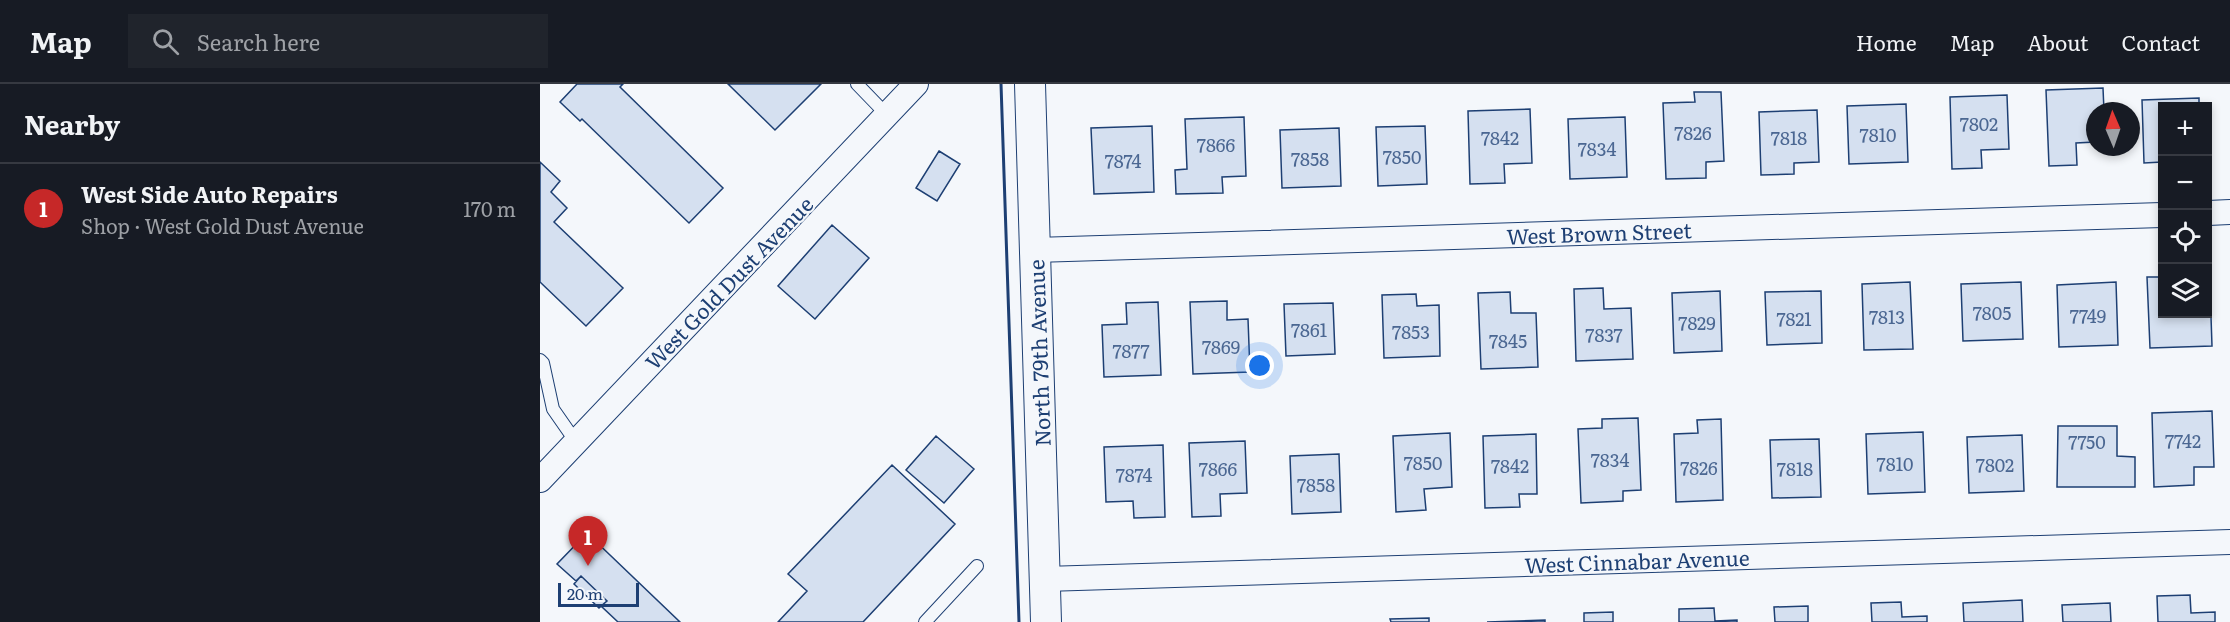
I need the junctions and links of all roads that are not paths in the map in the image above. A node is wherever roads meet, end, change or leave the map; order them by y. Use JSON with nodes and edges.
{"nodes":[{"id":1,"x":857,"y":84,"type":"edge"},
{"id":2,"x":916,"y":84,"type":"edge"},
{"id":3,"x":1030,"y":84,"type":"edge"},
{"id":4,"x":887,"y":115,"type":"junction"},
{"id":5,"x":2230,"y":212,"type":"edge"},
{"id":6,"x":2212,"y":213,"type":"edge"},
{"id":7,"x":2158,"y":215,"type":"edge"},
{"id":8,"x":1035,"y":250,"type":"junction"},
{"id":9,"x":540,"y":360,"type":"edge"},
{"id":10,"x":576,"y":442,"type":"junction"},
{"id":11,"x":540,"y":480,"type":"edge"},
{"id":12,"x":2230,"y":542,"type":"edge"},
{"id":13,"x":977,"y":566,"type":"dead end"},
{"id":14,"x":1045,"y":579,"type":"junction"},
{"id":15,"x":925,"y":622,"type":"edge"},
{"id":16,"x":1046,"y":622,"type":"edge"}],
"edges":[{"from":1,"to":4,"type":"lane"},
{"from":2,"to":4,"type":"street","name":"West Gold Dust Avenue"},
{"from":3,"to":8,"type":"street","name":"North 79th Avenue"},
{"from":4,"to":10,"type":"street","name":"West Gold Dust Avenue"},
{"from":5,"to":6,"type":"street"},
{"from":7,"to":8,"type":"street","name":"West Brown Street"},
{"from":8,"to":14,"type":"street","name":"North 79th Avenue"},
{"from":9,"to":10,"type":"lane"},
{"from":10,"to":11,"type":"street","name":"West Gold Dust Avenue"},
{"from":12,"to":14,"type":"street","name":"West Cinnabar Avenue"},
{"from":13,"to":15,"type":"lane"},
{"from":14,"to":16,"type":"street","name":"North 79th Avenue"}]}
